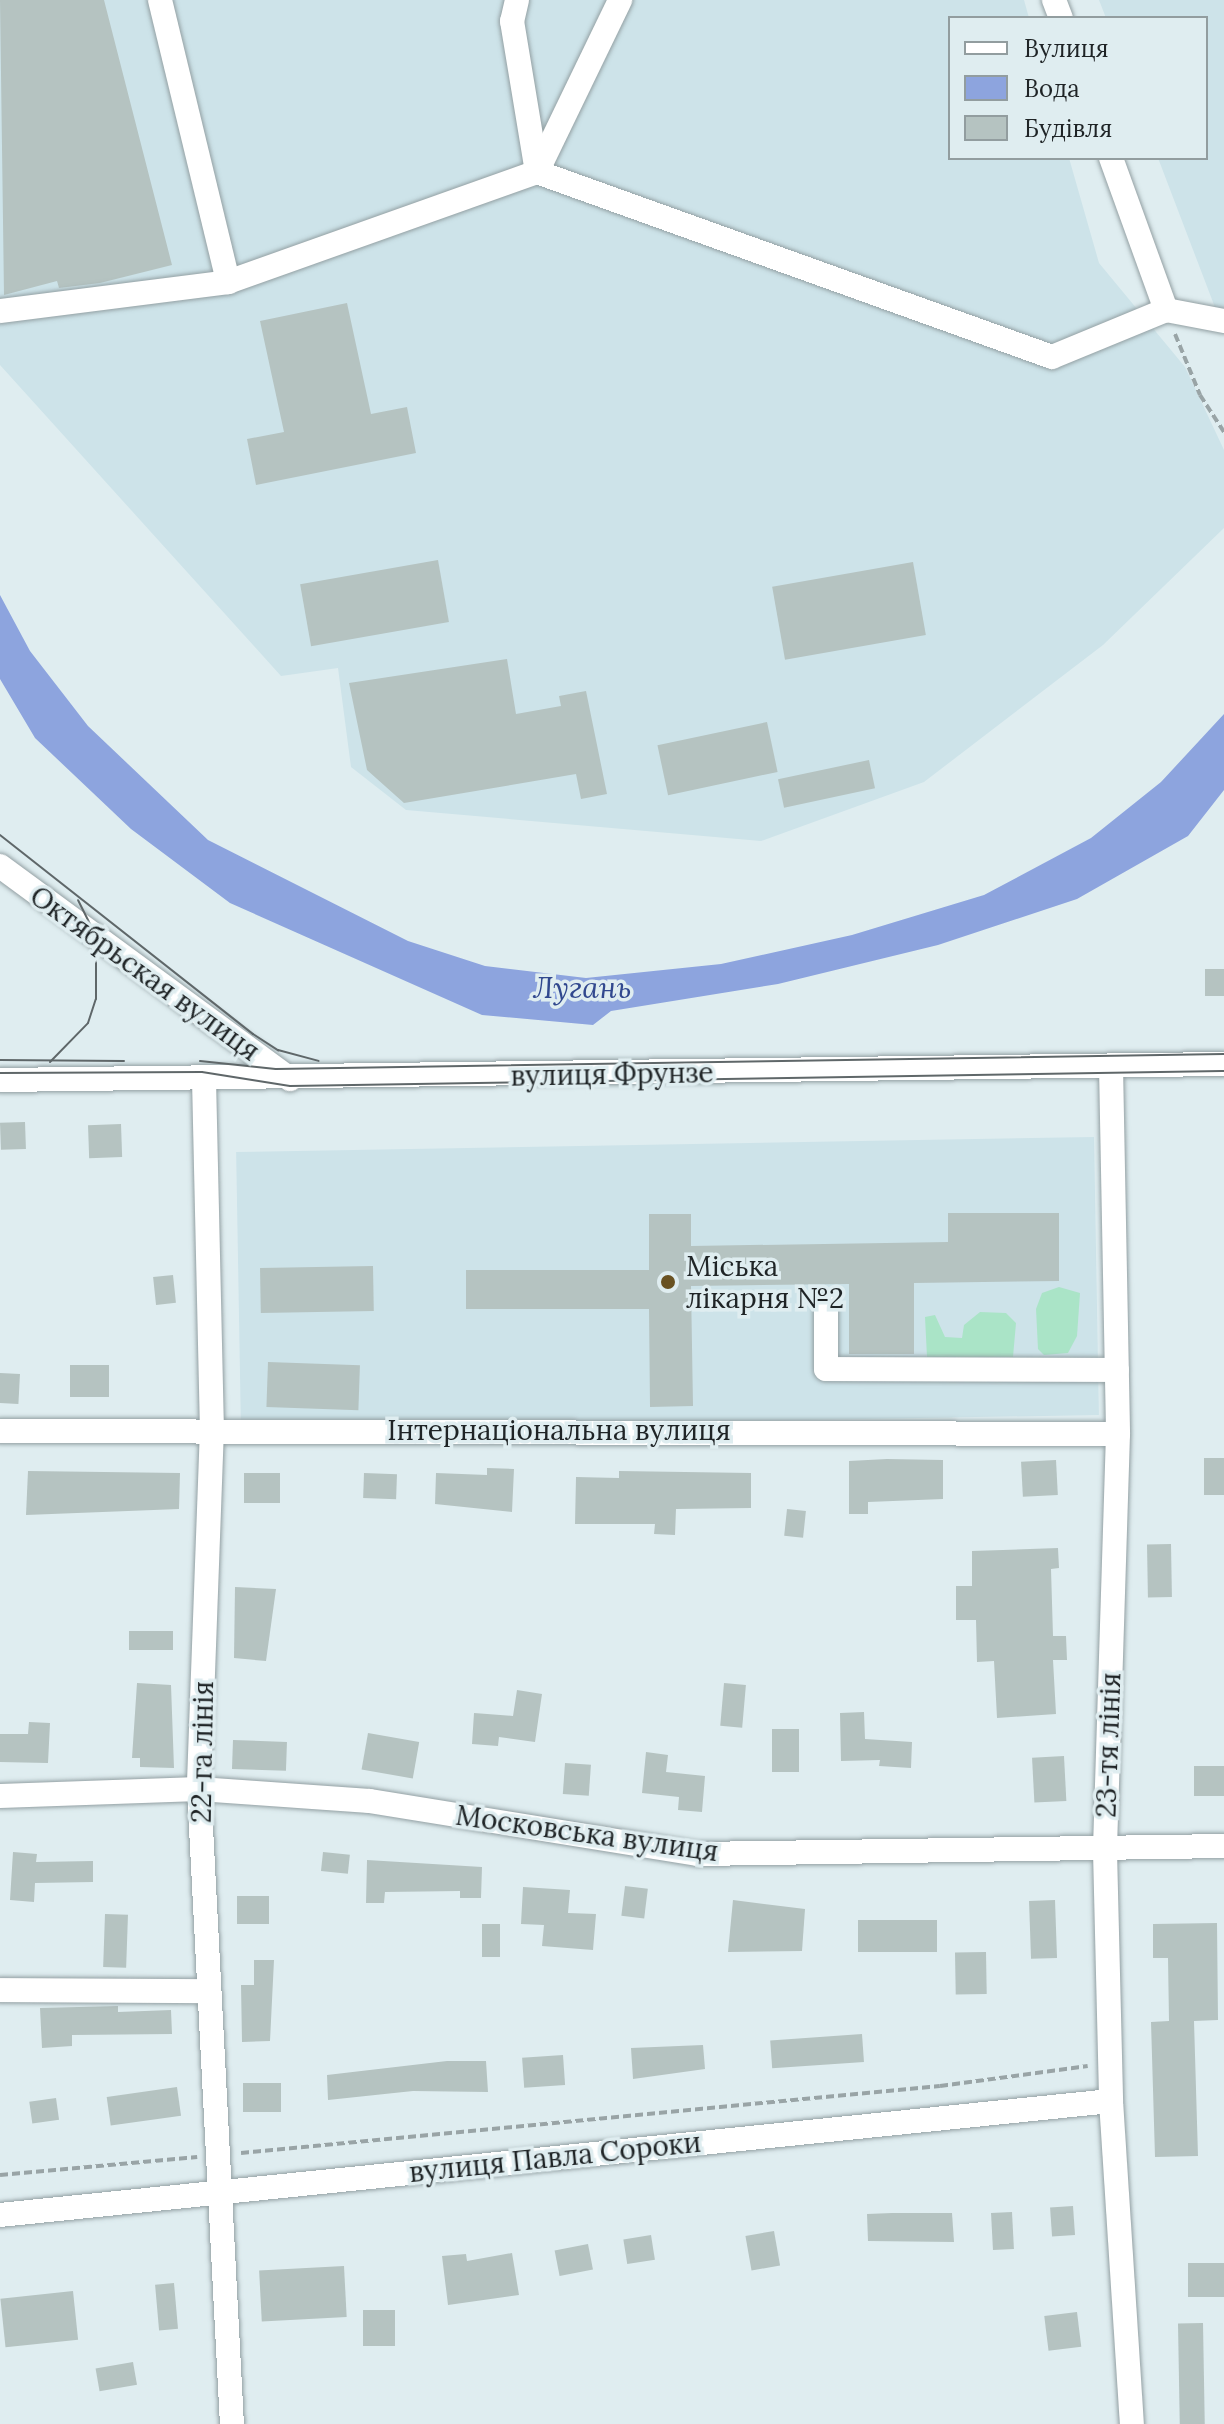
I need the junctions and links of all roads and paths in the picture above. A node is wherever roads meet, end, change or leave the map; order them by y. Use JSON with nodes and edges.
{"nodes":[{"id":1,"x":160,"y":0,"type":"edge"},
{"id":2,"x":517,"y":0,"type":"edge"},
{"id":3,"x":620,"y":0,"type":"edge"},
{"id":4,"x":1112,"y":160,"type":"edge"},
{"id":5,"x":537,"y":172,"type":"junction"},
{"id":6,"x":228,"y":282,"type":"junction"},
{"id":7,"x":1166,"y":310,"type":"junction"},
{"id":8,"x":12,"y":311,"type":"edge"},
{"id":9,"x":1224,"y":321,"type":"edge"},
{"id":10,"x":1224,"y":432,"type":"edge"},
{"id":11,"x":0,"y":866,"type":"edge"},
{"id":12,"x":1224,"y":1064,"type":"edge"},
{"id":13,"x":1111,"y":1066,"type":"junction"},
{"id":14,"x":204,"y":1079,"type":"junction"},
{"id":15,"x":290,"y":1079,"type":"junction"},
{"id":16,"x":0,"y":1080,"type":"edge"},
{"id":17,"x":826,"y":1307,"type":"dead end"},
{"id":18,"x":1117,"y":1370,"type":"junction"},
{"id":19,"x":212,"y":1428,"type":"junction"},
{"id":20,"x":0,"y":1431,"type":"edge"},
{"id":21,"x":1118,"y":1434,"type":"junction"},
{"id":22,"x":199,"y":1789,"type":"junction"},
{"id":23,"x":0,"y":1796,"type":"edge"},
{"id":24,"x":1224,"y":1846,"type":"edge"},
{"id":25,"x":1105,"y":1851,"type":"junction"},
{"id":26,"x":0,"y":1990,"type":"edge"},
{"id":27,"x":207,"y":1991,"type":"junction"},
{"id":28,"x":1110,"y":2063,"type":"junction"},
{"id":29,"x":1111,"y":2101,"type":"junction"},
{"id":30,"x":214,"y":2156,"type":"junction"},
{"id":31,"x":0,"y":2175,"type":"edge"},
{"id":32,"x":215,"y":2192,"type":"junction"},
{"id":33,"x":0,"y":2215,"type":"edge"},
{"id":34,"x":232,"y":2424,"type":"edge"},
{"id":35,"x":1132,"y":2424,"type":"edge"}],
"edges":[{"from":1,"to":6,"type":"street"},
{"from":2,"to":5,"type":"street"},
{"from":3,"to":5,"type":"street"},
{"from":4,"to":7,"type":"street"},
{"from":5,"to":6,"type":"street"},
{"from":5,"to":7,"type":"street"},
{"from":6,"to":8,"type":"street"},
{"from":7,"to":9,"type":"street"},
{"from":7,"to":10,"type":"path"},
{"from":11,"to":15,"type":"street","name":"Октябрьская вулиця"},
{"from":12,"to":13,"type":"street","name":"вулиця Фрунзе"},
{"from":13,"to":15,"type":"street","name":"вулиця Фрунзе"},
{"from":13,"to":18,"type":"street","name":"23-тя лінія"},
{"from":14,"to":15,"type":"street","name":"вулиця Фрунзе"},
{"from":14,"to":16,"type":"street","name":"вулиця Фрунзе"},
{"from":14,"to":19,"type":"street","name":"22-га лінія"},
{"from":17,"to":18,"type":"street"},
{"from":18,"to":21,"type":"street","name":"23-тя лінія"},
{"from":19,"to":20,"type":"street","name":"Інтернаціональна вулиця"},
{"from":19,"to":21,"type":"street","name":"Інтернаціональна вулиця"},
{"from":19,"to":22,"type":"street","name":"22-га лінія"},
{"from":21,"to":25,"type":"street","name":"23-тя лінія"},
{"from":22,"to":23,"type":"street","name":"Московська вулиця"},
{"from":22,"to":25,"type":"street","name":"Московська вулиця"},
{"from":22,"to":27,"type":"street","name":"22-га лінія"},
{"from":24,"to":25,"type":"street","name":"Московська вулиця"},
{"from":25,"to":28,"type":"street","name":"23-тя лінія"},
{"from":26,"to":27,"type":"street"},
{"from":27,"to":30,"type":"street","name":"22-га лінія"},
{"from":28,"to":29,"type":"street","name":"23-тя лінія"},
{"from":28,"to":30,"type":"path"},
{"from":29,"to":32,"type":"street","name":"вулиця Павла Сороки"},
{"from":29,"to":35,"type":"street","name":"23-тя лінія"},
{"from":30,"to":31,"type":"path"},
{"from":30,"to":32,"type":"street","name":"22-га лінія"},
{"from":32,"to":33,"type":"street","name":"вулиця Павла Сороки"},
{"from":32,"to":34,"type":"street","name":"22-га лінія"}]}
